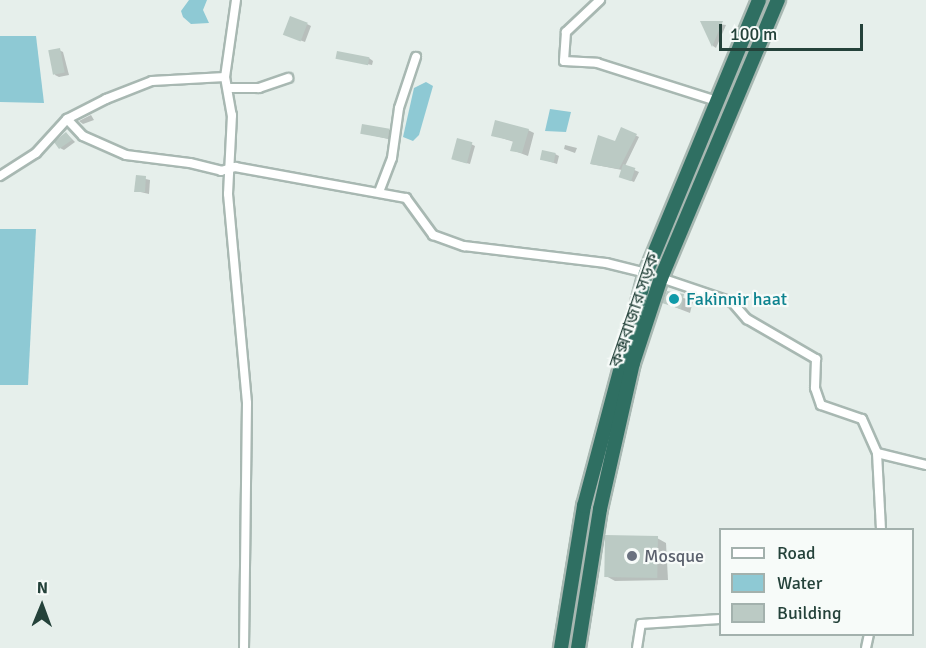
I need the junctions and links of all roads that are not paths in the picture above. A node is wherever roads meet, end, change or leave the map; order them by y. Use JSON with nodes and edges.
{"nodes":[{"id":1,"x":236,"y":0,"type":"edge"},
{"id":2,"x":600,"y":0,"type":"edge"},
{"id":3,"x":759,"y":0,"type":"edge"},
{"id":4,"x":778,"y":0,"type":"edge"},
{"id":5,"x":416,"y":57,"type":"dead end"},
{"id":6,"x":225,"y":77,"type":"junction"},
{"id":7,"x":288,"y":78,"type":"dead end"},
{"id":8,"x":229,"y":88,"type":"junction"},
{"id":9,"x":717,"y":101,"type":"junction"},
{"id":10,"x":68,"y":119,"type":"junction"},
{"id":11,"x":228,"y":171,"type":"junction"},
{"id":12,"x":0,"y":176,"type":"edge"},
{"id":13,"x":379,"y":192,"type":"junction"},
{"id":14,"x":646,"y":273,"type":"junction"},
{"id":15,"x":661,"y":278,"type":"junction"},
{"id":16,"x":877,"y":453,"type":"junction"},
{"id":17,"x":926,"y":465,"type":"edge"},
{"id":18,"x":881,"y":528,"type":"edge"},
{"id":19,"x":719,"y":618,"type":"edge"},
{"id":20,"x":244,"y":648,"type":"edge"},
{"id":21,"x":561,"y":648,"type":"edge"},
{"id":22,"x":578,"y":648,"type":"edge"},
{"id":23,"x":637,"y":648,"type":"edge"}],
"edges":[{"from":1,"to":6,"type":"street"},
{"from":2,"to":9,"type":"street"},
{"from":3,"to":9,"type":"highway","name":"কক্সবাজার সড়ক"},
{"from":4,"to":15,"type":"highway","name":"কক্সবাজার সড়ক"},
{"from":5,"to":13,"type":"street"},
{"from":6,"to":8,"type":"street"},
{"from":6,"to":10,"type":"street"},
{"from":7,"to":8,"type":"street"},
{"from":8,"to":11,"type":"street"},
{"from":9,"to":14,"type":"highway","name":"কক্সবাজার সড়ক"},
{"from":10,"to":11,"type":"street"},
{"from":10,"to":12,"type":"street"},
{"from":11,"to":13,"type":"street"},
{"from":11,"to":20,"type":"street"},
{"from":13,"to":14,"type":"street"},
{"from":14,"to":21,"type":"highway","name":"কক্সবাজার সড়ক"},
{"from":15,"to":16,"type":"street"},
{"from":15,"to":22,"type":"highway","name":"কক্সবাজার সড়ক"},
{"from":16,"to":17,"type":"street"},
{"from":16,"to":18,"type":"street"},
{"from":19,"to":23,"type":"street"}]}
